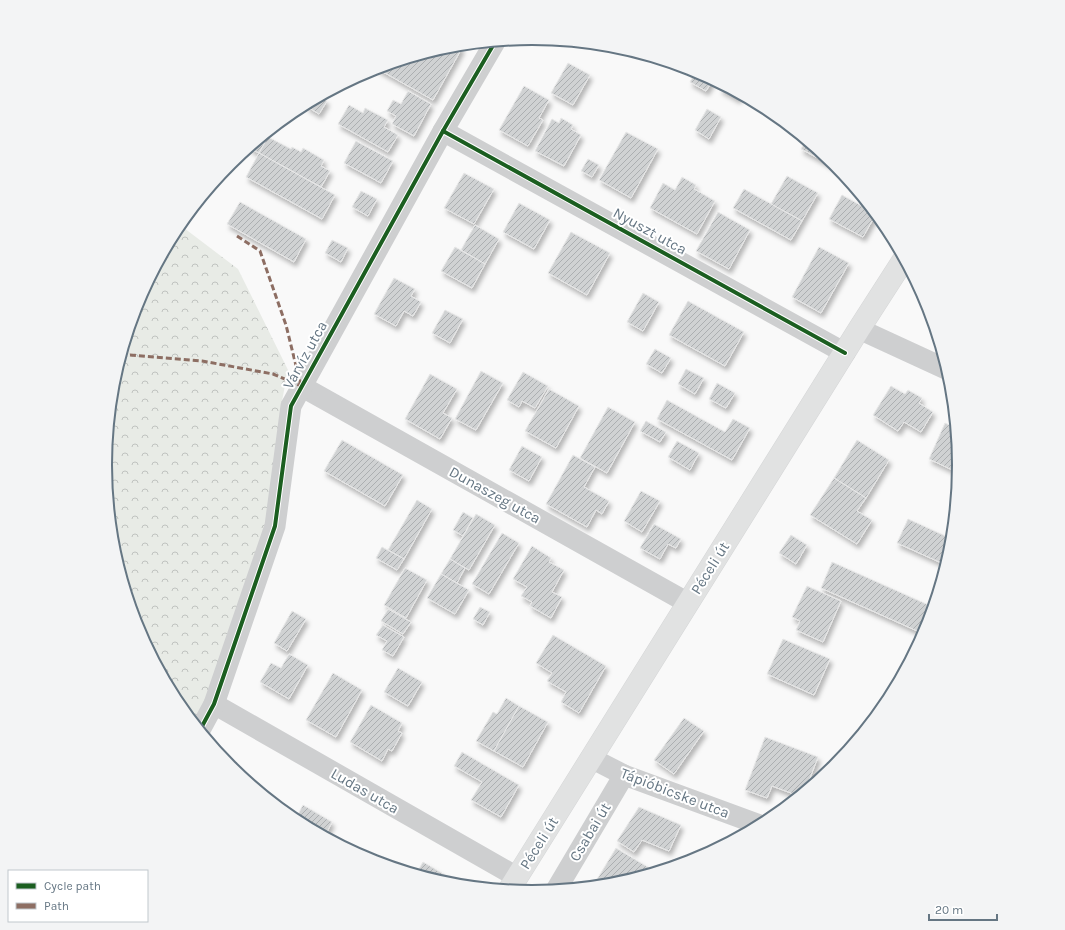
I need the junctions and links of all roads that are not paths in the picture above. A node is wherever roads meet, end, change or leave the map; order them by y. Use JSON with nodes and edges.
{"nodes":[{"id":1,"x":492,"y":47,"type":"edge"},
{"id":2,"x":443,"y":131,"type":"junction"},
{"id":3,"x":901,"y":264,"type":"edge"},
{"id":4,"x":859,"y":329,"type":"junction"},
{"id":5,"x":845,"y":353,"type":"junction"},
{"id":6,"x":940,"y":366,"type":"edge"},
{"id":7,"x":302,"y":386,"type":"junction"},
{"id":8,"x":688,"y":603,"type":"junction"},
{"id":9,"x":214,"y":704,"type":"junction"},
{"id":10,"x":203,"y":725,"type":"edge"},
{"id":11,"x":591,"y":758,"type":"junction"},
{"id":12,"x":624,"y":775,"type":"junction"},
{"id":13,"x":753,"y":822,"type":"edge"},
{"id":14,"x":513,"y":884,"type":"edge"},
{"id":15,"x":560,"y":884,"type":"edge"}],
"edges":[{"from":1,"to":2,"type":"street","name":"Várvíz utca"},
{"from":2,"to":5,"type":"street","name":"Nyuszt utca"},
{"from":2,"to":7,"type":"street","name":"Várvíz utca"},
{"from":3,"to":4,"type":"main road","name":"Péceli út"},
{"from":4,"to":5,"type":"main road","name":"Péceli út"},
{"from":4,"to":6,"type":"street"},
{"from":5,"to":8,"type":"main road","name":"Péceli út"},
{"from":7,"to":8,"type":"street","name":"Dunaszeg utca"},
{"from":7,"to":9,"type":"street","name":"Várvíz utca"},
{"from":8,"to":11,"type":"main road","name":"Péceli út"},
{"from":9,"to":10,"type":"street","name":"Várvíz utca"},
{"from":9,"to":14,"type":"street","name":"Ludas utca"},
{"from":11,"to":12,"type":"street","name":"Tápióbicske utca"},
{"from":11,"to":14,"type":"main road","name":"Péceli út"},
{"from":12,"to":13,"type":"street","name":"Tápióbicske utca"},
{"from":12,"to":15,"type":"street","name":"Csabai út"}]}
